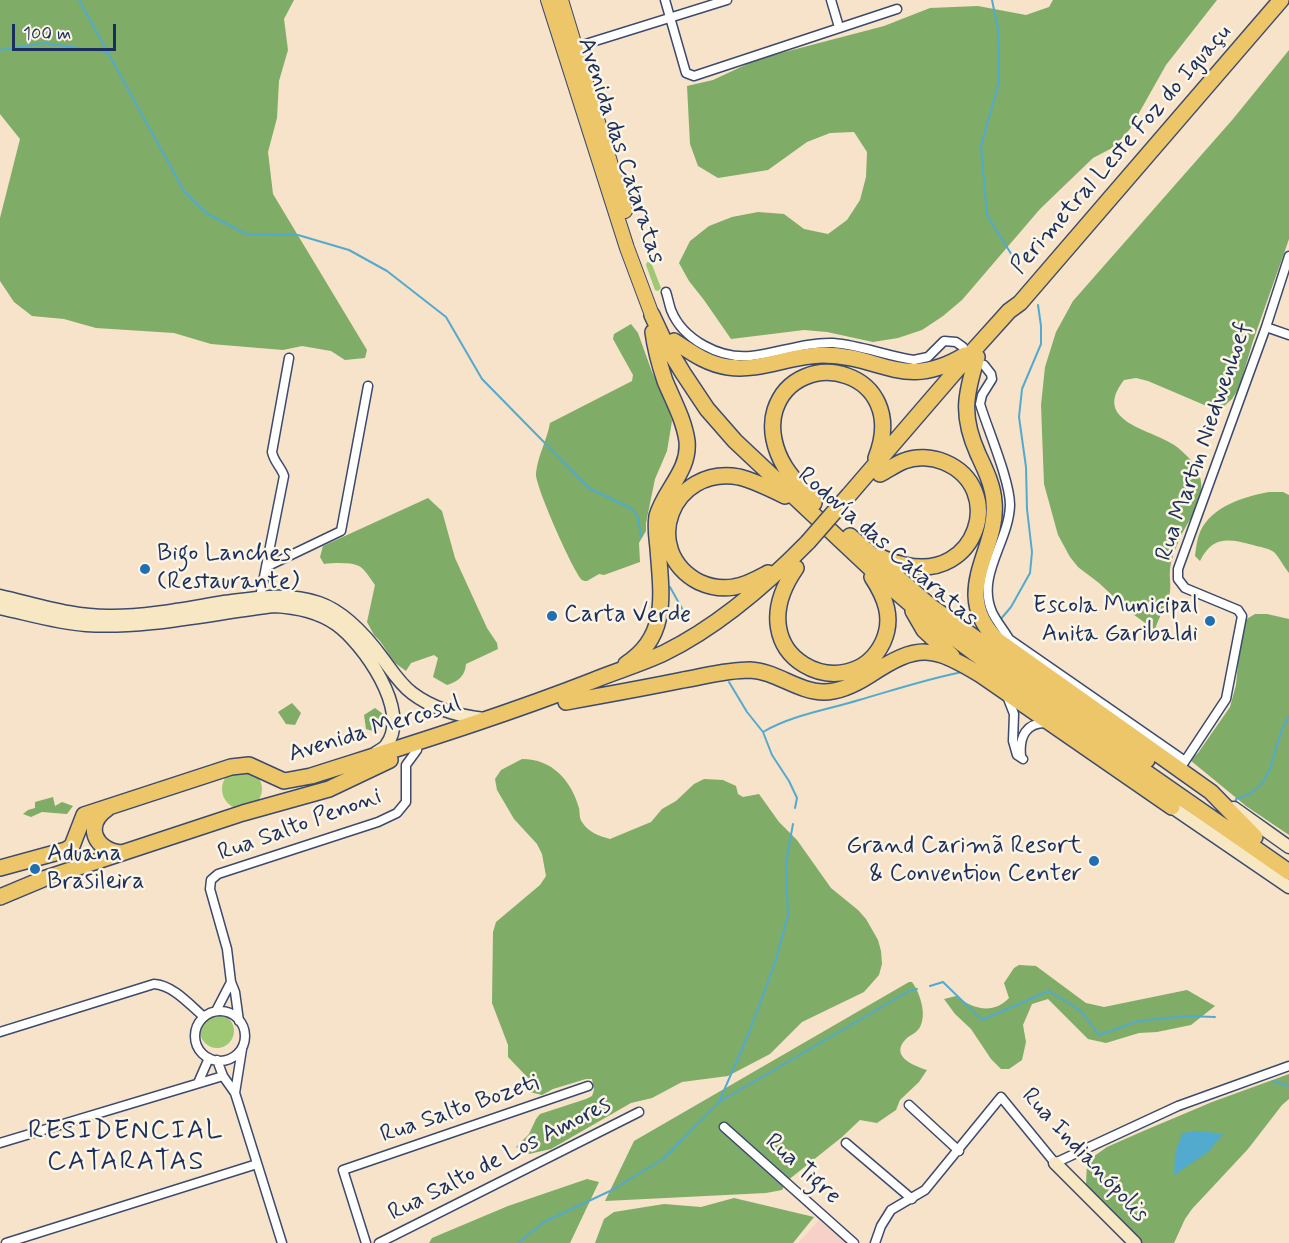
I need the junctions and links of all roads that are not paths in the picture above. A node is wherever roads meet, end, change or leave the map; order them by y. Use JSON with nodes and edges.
{"nodes":[{"id":1,"x":548,"y":0,"type":"edge"},
{"id":2,"x":561,"y":0,"type":"edge"},
{"id":3,"x":665,"y":0,"type":"edge"},
{"id":4,"x":727,"y":0,"type":"edge"},
{"id":5,"x":831,"y":0,"type":"edge"},
{"id":6,"x":1281,"y":0,"type":"edge"},
{"id":7,"x":897,"y":9,"type":"dead end"},
{"id":8,"x":670,"y":18,"type":"junction"},
{"id":9,"x":839,"y":27,"type":"junction"},
{"id":10,"x":576,"y":47,"type":"junction"},
{"id":11,"x":1289,"y":256,"type":"edge"},
{"id":12,"x":666,"y":292,"type":"dead end"},
{"id":13,"x":656,"y":313,"type":"junction"},
{"id":14,"x":1266,"y":327,"type":"junction"},
{"id":15,"x":1289,"y":335,"type":"edge"},
{"id":16,"x":674,"y":341,"type":"junction"},
{"id":17,"x":974,"y":355,"type":"junction"},
{"id":18,"x":289,"y":358,"type":"dead end"},
{"id":19,"x":368,"y":386,"type":"dead end"},
{"id":20,"x":876,"y":471,"type":"junction"},
{"id":21,"x":807,"y":503,"type":"junction"},
{"id":22,"x":858,"y":544,"type":"junction"},
{"id":23,"x":860,"y":560,"type":"junction"},
{"id":24,"x":793,"y":565,"type":"junction"},
{"id":25,"x":266,"y":567,"type":"junction"},
{"id":26,"x":0,"y":596,"type":"edge"},
{"id":27,"x":259,"y":602,"type":"junction"},
{"id":28,"x":909,"y":603,"type":"junction"},
{"id":29,"x":0,"y":608,"type":"edge"},
{"id":30,"x":156,"y":617,"type":"junction"},
{"id":31,"x":956,"y":660,"type":"junction"},
{"id":32,"x":611,"y":673,"type":"junction"},
{"id":33,"x":1000,"y":688,"type":"junction"},
{"id":34,"x":566,"y":702,"type":"junction"},
{"id":35,"x":485,"y":719,"type":"junction"},
{"id":36,"x":1052,"y":723,"type":"junction"},
{"id":37,"x":417,"y":750,"type":"junction"},
{"id":38,"x":375,"y":761,"type":"junction"},
{"id":39,"x":1182,"y":765,"type":"junction"},
{"id":40,"x":1142,"y":770,"type":"junction"},
{"id":41,"x":405,"y":778,"type":"junction"},
{"id":42,"x":1211,"y":792,"type":"junction"},
{"id":43,"x":110,"y":806,"type":"junction"},
{"id":44,"x":1172,"y":807,"type":"junction"},
{"id":45,"x":1255,"y":837,"type":"junction"},
{"id":46,"x":1289,"y":848,"type":"edge"},
{"id":47,"x":122,"y":853,"type":"junction"},
{"id":48,"x":1289,"y":861,"type":"edge"},
{"id":49,"x":0,"y":868,"type":"edge"},
{"id":50,"x":1289,"y":872,"type":"edge"},
{"id":51,"x":1289,"y":887,"type":"edge"},
{"id":52,"x":0,"y":897,"type":"edge"},
{"id":53,"x":231,"y":982,"type":"junction"},
{"id":54,"x":216,"y":1011,"type":"junction"},
{"id":55,"x":204,"y":1017,"type":"junction"},
{"id":56,"x":239,"y":1021,"type":"junction"},
{"id":57,"x":0,"y":1032,"type":"edge"},
{"id":58,"x":242,"y":1048,"type":"junction"},
{"id":59,"x":213,"y":1059,"type":"junction"},
{"id":60,"x":1289,"y":1066,"type":"edge"},
{"id":61,"x":223,"y":1076,"type":"junction"},
{"id":62,"x":198,"y":1083,"type":"junction"},
{"id":63,"x":588,"y":1086,"type":"dead end"},
{"id":64,"x":236,"y":1093,"type":"junction"},
{"id":65,"x":909,"y":1104,"type":"dead end"},
{"id":66,"x":639,"y":1112,"type":"dead end"},
{"id":67,"x":724,"y":1127,"type":"dead end"},
{"id":68,"x":0,"y":1143,"type":"edge"},
{"id":69,"x":846,"y":1143,"type":"dead end"},
{"id":70,"x":959,"y":1151,"type":"junction"},
{"id":71,"x":1055,"y":1163,"type":"junction"},
{"id":72,"x":257,"y":1164,"type":"junction"},
{"id":73,"x":912,"y":1199,"type":"junction"},
{"id":74,"x":6,"y":1243,"type":"edge"},
{"id":75,"x":282,"y":1243,"type":"edge"},
{"id":76,"x":366,"y":1243,"type":"edge"},
{"id":77,"x":379,"y":1243,"type":"edge"},
{"id":78,"x":854,"y":1243,"type":"edge"},
{"id":79,"x":875,"y":1243,"type":"edge"},
{"id":80,"x":1135,"y":1243,"type":"edge"}],
"edges":[{"from":1,"to":13,"type":"main road","name":"Avenida das Cataratas"},
{"from":2,"to":10,"type":"main road","name":"Avenida das Cataratas"},
{"from":3,"to":8,"type":"street"},
{"from":4,"to":8,"type":"street"},
{"from":5,"to":9,"type":"street"},
{"from":6,"to":17,"type":"highway","name":"Perimetral Leste Foz do Iguaçu"},
{"from":7,"to":9,"type":"street"},
{"from":8,"to":9,"type":"street"},
{"from":8,"to":10,"type":"street"},
{"from":10,"to":13,"type":"main road","name":"Avenida das Cataratas"},
{"from":11,"to":14,"type":"street","name":"Rua Martin Niedwenhoef"},
{"from":12,"to":17,"type":"street"},
{"from":13,"to":16,"type":"highway","name":"Rodovía das Cataratas"},
{"from":13,"to":21,"type":"highway","name":"Rodovía das Cataratas"},
{"from":13,"to":32,"type":"highway"},
{"from":14,"to":15,"type":"street"},
{"from":14,"to":39,"type":"street","name":"Rua Martin Niedwenhoef"},
{"from":16,"to":17,"type":"highway"},
{"from":16,"to":21,"type":"highway","name":"Rodovía das Cataratas"},
{"from":17,"to":20,"type":"highway","name":"Perimetral Leste Foz do Iguaçu"},
{"from":17,"to":39,"type":"street"},
{"from":17,"to":39,"type":"highway"},
{"from":18,"to":25,"type":"street"},
{"from":19,"to":25,"type":"street"},
{"from":20,"to":21,"type":"highway"},
{"from":20,"to":22,"type":"highway"},
{"from":20,"to":24,"type":"highway","name":"Perimetral Leste Foz do Iguaçu"},
{"from":21,"to":22,"type":"highway","name":"Rodovía das Cataratas"},
{"from":21,"to":23,"type":"highway","name":"Rodovía das Cataratas"},
{"from":21,"to":24,"type":"highway"},
{"from":22,"to":45,"type":"highway","name":"Rodovía das Cataratas"},
{"from":23,"to":24,"type":"highway"},
{"from":23,"to":28,"type":"highway","name":"Rodovía das Cataratas"},
{"from":24,"to":32,"type":"highway"},
{"from":24,"to":34,"type":"highway"},
{"from":25,"to":27,"type":"street"},
{"from":26,"to":30,"type":"main road"},
{"from":27,"to":30,"type":"main road"},
{"from":27,"to":35,"type":"main road"},
{"from":27,"to":38,"type":"main road"},
{"from":28,"to":31,"type":"highway"},
{"from":28,"to":40,"type":"highway","name":"Rodovía das Cataratas"},
{"from":29,"to":30,"type":"main road"},
{"from":31,"to":33,"type":"highway"},
{"from":31,"to":34,"type":"highway"},
{"from":32,"to":35,"type":"highway","name":"Avenida Mercosul"},
{"from":33,"to":36,"type":"highway"},
{"from":33,"to":36,"type":"street"},
{"from":34,"to":37,"type":"highway","name":"Avenida Mercosul"},
{"from":35,"to":38,"type":"highway","name":"Avenida Mercosul"},
{"from":36,"to":44,"type":"highway"},
{"from":37,"to":38,"type":"highway","name":"Avenida Mercosul"},
{"from":37,"to":41,"type":"street","name":"Rua Salto Penoni"},
{"from":38,"to":41,"type":"street","name":"Rua Salto Penoni"},
{"from":38,"to":43,"type":"highway","name":"Avenida Mercosul"},
{"from":38,"to":47,"type":"highway","name":"Avenida Mercosul"},
{"from":39,"to":42,"type":"highway"},
{"from":40,"to":44,"type":"highway"},
{"from":40,"to":50,"type":"highway","name":"Rodovía das Cataratas"},
{"from":41,"to":53,"type":"street","name":"Rua Salto Penoni"},
{"from":42,"to":45,"type":"highway"},
{"from":42,"to":46,"type":"main road"},
{"from":43,"to":47,"type":"highway"},
{"from":43,"to":49,"type":"highway","name":"Avenida Mercosul"},
{"from":44,"to":51,"type":"main road"},
{"from":45,"to":48,"type":"highway","name":"Rodovía das Cataratas"},
{"from":47,"to":52,"type":"highway","name":"Avenida Mercosul"},
{"from":53,"to":54,"type":"street"},
{"from":53,"to":56,"type":"street","name":"Rua Salto Penoni"},
{"from":54,"to":55,"type":"street"},
{"from":54,"to":56,"type":"street"},
{"from":55,"to":57,"type":"street"},
{"from":55,"to":59,"type":"street"},
{"from":56,"to":58,"type":"street"},
{"from":58,"to":59,"type":"street"},
{"from":58,"to":64,"type":"street"},
{"from":59,"to":61,"type":"street"},
{"from":59,"to":62,"type":"street"},
{"from":60,"to":71,"type":"street"},
{"from":61,"to":62,"type":"street"},
{"from":61,"to":64,"type":"street"},
{"from":62,"to":68,"type":"street"},
{"from":63,"to":76,"type":"street","name":"Rua Salto Bozeti"},
{"from":64,"to":72,"type":"street"},
{"from":65,"to":70,"type":"street"},
{"from":66,"to":77,"type":"street","name":"Rua Salto de Los Amores"},
{"from":67,"to":78,"type":"street","name":"Rua Tigre"},
{"from":69,"to":73,"type":"street"},
{"from":70,"to":71,"type":"street","name":"Rua Indianópolis"},
{"from":70,"to":73,"type":"street"},
{"from":71,"to":80,"type":"main road","name":"Rua Indianópolis"},
{"from":72,"to":74,"type":"street"},
{"from":72,"to":75,"type":"street"},
{"from":73,"to":79,"type":"street"}]}
